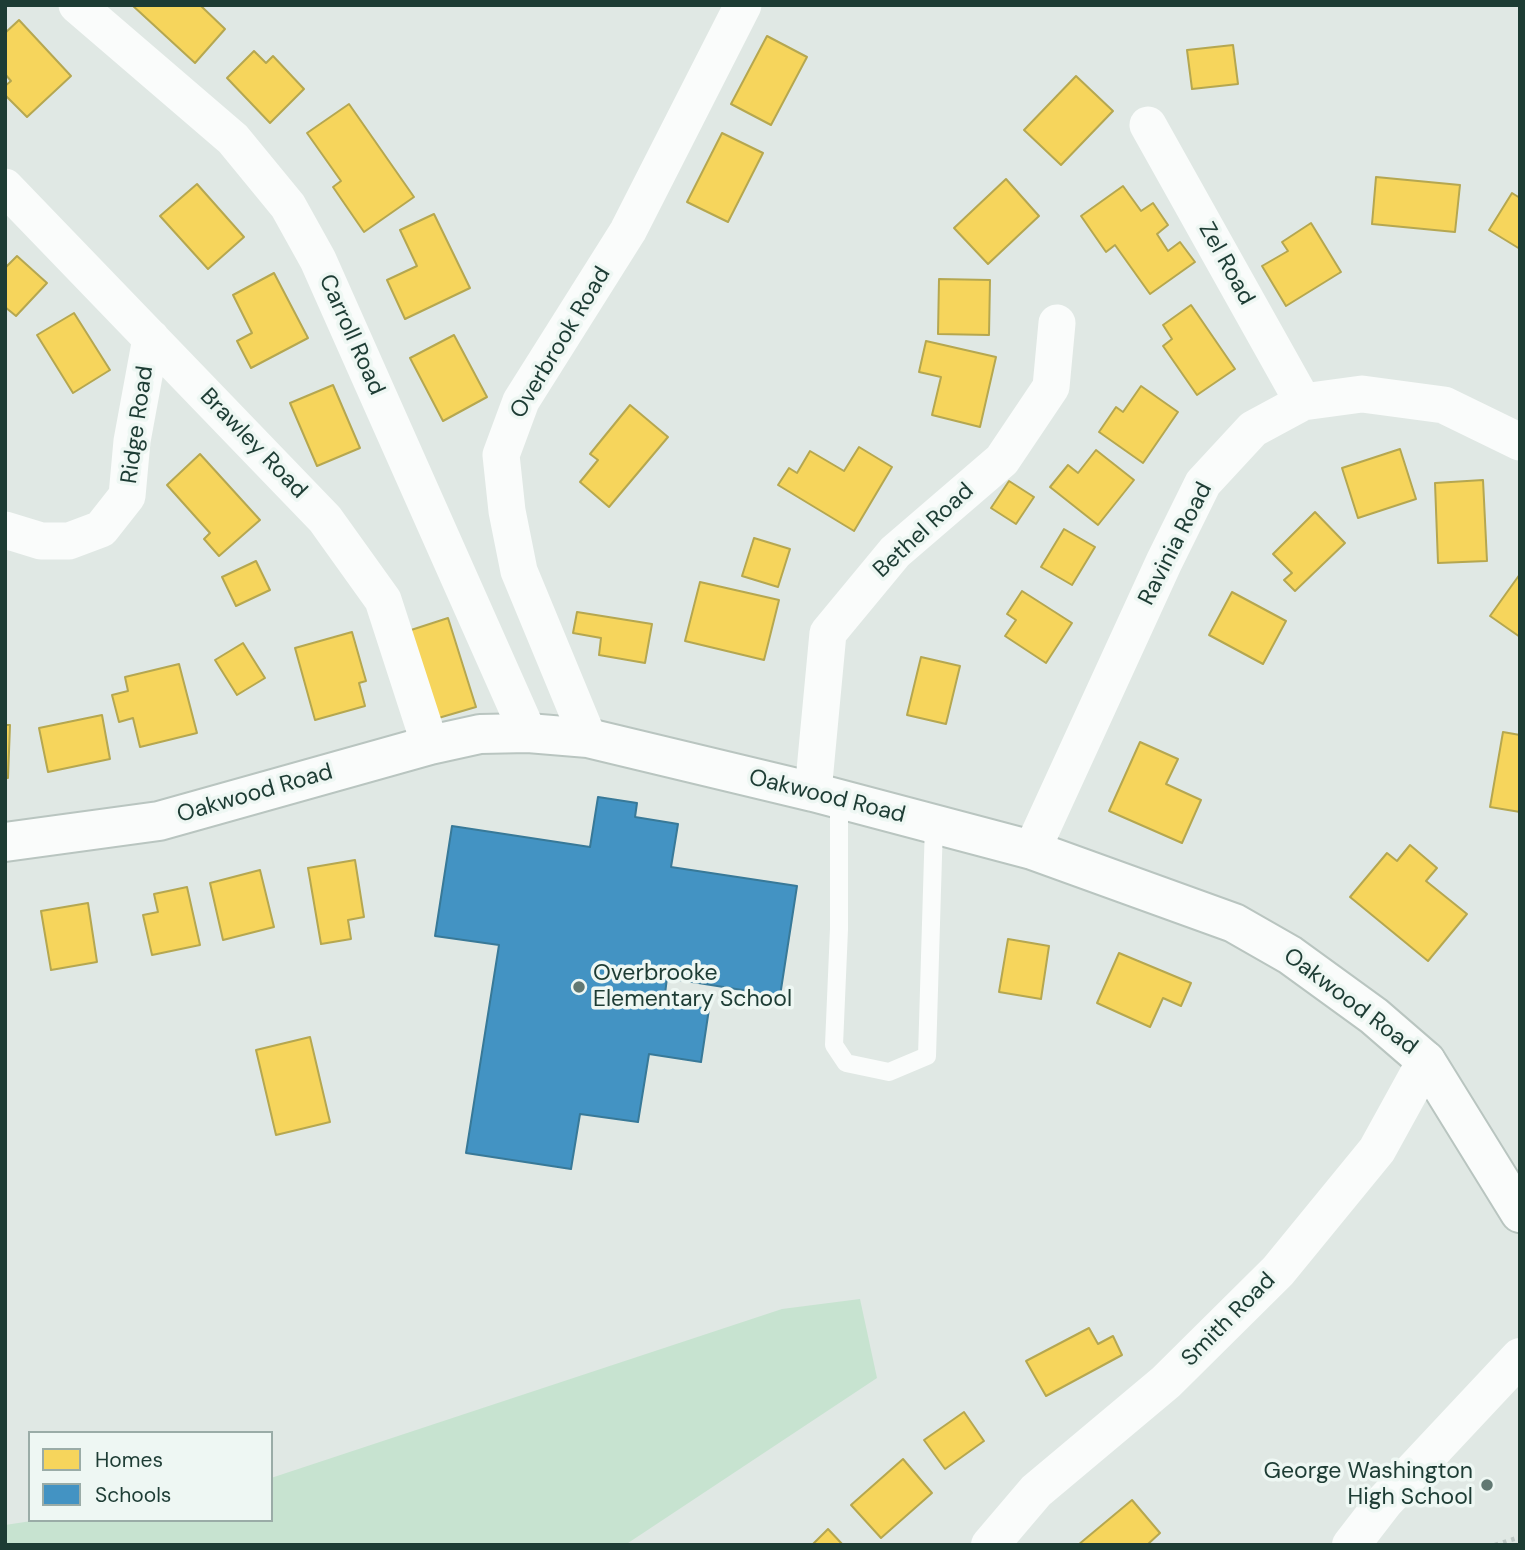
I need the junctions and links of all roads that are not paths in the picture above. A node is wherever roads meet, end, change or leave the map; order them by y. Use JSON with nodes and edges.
{"nodes":[{"id":1,"x":77,"y":5,"type":"edge"},
{"id":2,"x":743,"y":5,"type":"edge"},
{"id":3,"x":1148,"y":125,"type":"dead end"},
{"id":4,"x":5,"y":187,"type":"edge"},
{"id":5,"x":1057,"y":323,"type":"dead end"},
{"id":6,"x":151,"y":338,"type":"junction"},
{"id":7,"x":1303,"y":402,"type":"junction"},
{"id":8,"x":1520,"y":442,"type":"edge"},
{"id":9,"x":5,"y":530,"type":"edge"},
{"id":10,"x":528,"y":733,"type":"junction"},
{"id":11,"x":588,"y":738,"type":"junction"},
{"id":12,"x":430,"y":745,"type":"junction"},
{"id":13,"x":826,"y":795,"type":"junction"},
{"id":14,"x":934,"y":824,"type":"junction"},
{"id":15,"x":5,"y":842,"type":"edge"},
{"id":16,"x":1032,"y":850,"type":"junction"},
{"id":17,"x":1426,"y":1061,"type":"junction"},
{"id":18,"x":1520,"y":1213,"type":"edge"},
{"id":19,"x":1513,"y":1375,"type":"edge"},
{"id":20,"x":990,"y":1545,"type":"edge"},
{"id":21,"x":1351,"y":1545,"type":"edge"}],
"edges":[{"from":1,"to":10,"type":"street","name":"Carroll Road"},
{"from":2,"to":11,"type":"street","name":"Overbrook Road"},
{"from":3,"to":7,"type":"street","name":"Zel Road"},
{"from":4,"to":6,"type":"street","name":"Brawley Road"},
{"from":5,"to":13,"type":"street","name":"Bethel Road"},
{"from":6,"to":9,"type":"street","name":"Ridge Road"},
{"from":6,"to":12,"type":"street","name":"Brawley Road"},
{"from":7,"to":8,"type":"street","name":"Ravinia Road"},
{"from":7,"to":16,"type":"street","name":"Ravinia Road"},
{"from":10,"to":11,"type":"main road","name":"Oakwood Road"},
{"from":10,"to":12,"type":"main road","name":"Oakwood Road"},
{"from":11,"to":13,"type":"main road","name":"Oakwood Road"},
{"from":12,"to":15,"type":"main road","name":"Oakwood Road"},
{"from":13,"to":14,"type":"main road","name":"Oakwood Road"},
{"from":13,"to":14,"type":"lane"},
{"from":14,"to":16,"type":"main road","name":"Oakwood Road"},
{"from":16,"to":17,"type":"main road","name":"Oakwood Road"},
{"from":17,"to":18,"type":"main road","name":"Oakwood Road"},
{"from":17,"to":20,"type":"main road","name":"Smith Road"},
{"from":19,"to":21,"type":"main road"}]}
